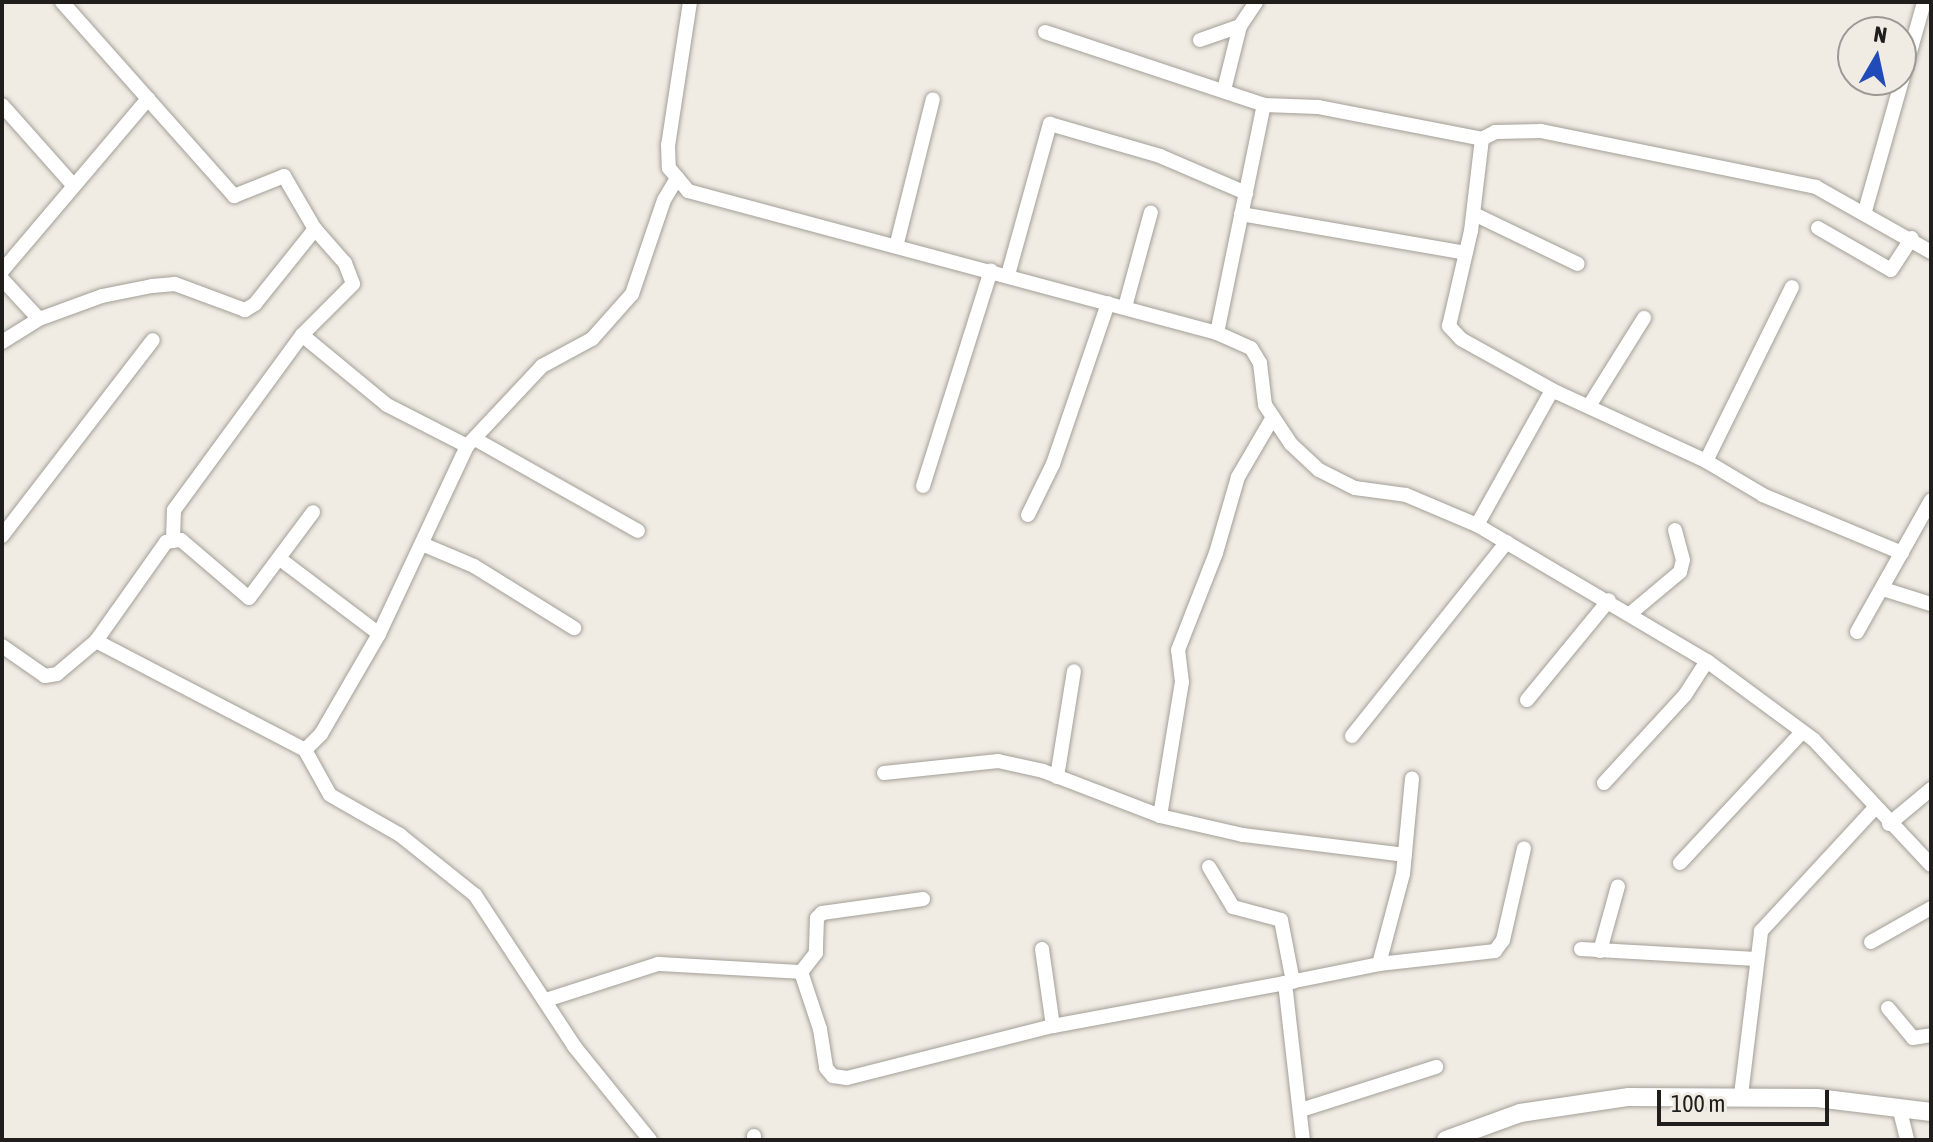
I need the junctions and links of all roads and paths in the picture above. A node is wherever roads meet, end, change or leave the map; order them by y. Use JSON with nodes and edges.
{"nodes":[{"id":1,"x":62,"y":2,"type":"edge"},
{"id":2,"x":690,"y":2,"type":"edge"},
{"id":3,"x":1256,"y":2,"type":"edge"},
{"id":4,"x":1924,"y":2,"type":"edge"},
{"id":5,"x":1240,"y":26,"type":"junction"},
{"id":6,"x":1045,"y":32,"type":"dead end"},
{"id":7,"x":1200,"y":40,"type":"dead end"},
{"id":8,"x":1224,"y":90,"type":"junction"},
{"id":9,"x":148,"y":99,"type":"junction"},
{"id":10,"x":933,"y":99,"type":"dead end"},
{"id":11,"x":2,"y":105,"type":"edge"},
{"id":12,"x":1264,"y":105,"type":"junction"},
{"id":13,"x":1482,"y":139,"type":"junction"},
{"id":14,"x":677,"y":178,"type":"junction"},
{"id":15,"x":74,"y":186,"type":"junction"},
{"id":16,"x":1246,"y":193,"type":"junction"},
{"id":17,"x":1865,"y":211,"type":"junction"},
{"id":18,"x":1151,"y":212,"type":"dead end"},
{"id":19,"x":1241,"y":214,"type":"junction"},
{"id":20,"x":1474,"y":214,"type":"junction"},
{"id":21,"x":1818,"y":228,"type":"dead end"},
{"id":22,"x":315,"y":229,"type":"junction"},
{"id":23,"x":1912,"y":238,"type":"junction"},
{"id":24,"x":897,"y":243,"type":"junction"},
{"id":25,"x":1931,"y":252,"type":"edge"},
{"id":26,"x":1466,"y":253,"type":"junction"},
{"id":27,"x":1578,"y":264,"type":"dead end"},
{"id":28,"x":991,"y":270,"type":"junction"},
{"id":29,"x":2,"y":271,"type":"edge"},
{"id":30,"x":1008,"y":275,"type":"junction"},
{"id":31,"x":2,"y":279,"type":"edge"},
{"id":32,"x":1792,"y":287,"type":"dead end"},
{"id":33,"x":1108,"y":303,"type":"junction"},
{"id":34,"x":1125,"y":307,"type":"junction"},
{"id":35,"x":1644,"y":318,"type":"dead end"},
{"id":36,"x":39,"y":319,"type":"junction"},
{"id":37,"x":1217,"y":333,"type":"junction"},
{"id":38,"x":302,"y":335,"type":"junction"},
{"id":39,"x":153,"y":340,"type":"dead end"},
{"id":40,"x":2,"y":342,"type":"edge"},
{"id":41,"x":1552,"y":390,"type":"junction"},
{"id":42,"x":1589,"y":406,"type":"junction"},
{"id":43,"x":1273,"y":417,"type":"junction"},
{"id":44,"x":471,"y":442,"type":"junction"},
{"id":45,"x":1706,"y":461,"type":"junction"},
{"id":46,"x":923,"y":486,"type":"dead end"},
{"id":47,"x":1931,"y":500,"type":"edge"},
{"id":48,"x":313,"y":512,"type":"dead end"},
{"id":49,"x":1028,"y":515,"type":"dead end"},
{"id":50,"x":1477,"y":525,"type":"junction"},
{"id":51,"x":1675,"y":530,"type":"dead end"},
{"id":52,"x":638,"y":531,"type":"dead end"},
{"id":53,"x":2,"y":536,"type":"edge"},
{"id":54,"x":173,"y":539,"type":"junction"},
{"id":55,"x":1507,"y":542,"type":"junction"},
{"id":56,"x":422,"y":544,"type":"junction"},
{"id":57,"x":1902,"y":553,"type":"junction"},
{"id":58,"x":280,"y":559,"type":"junction"},
{"id":59,"x":1883,"y":589,"type":"junction"},
{"id":60,"x":1609,"y":600,"type":"junction"},
{"id":61,"x":1931,"y":604,"type":"edge"},
{"id":62,"x":1631,"y":613,"type":"junction"},
{"id":63,"x":574,"y":628,"type":"dead end"},
{"id":64,"x":1857,"y":632,"type":"dead end"},
{"id":65,"x":379,"y":634,"type":"junction"},
{"id":66,"x":96,"y":641,"type":"junction"},
{"id":67,"x":2,"y":646,"type":"edge"},
{"id":68,"x":1707,"y":661,"type":"junction"},
{"id":69,"x":1074,"y":671,"type":"dead end"},
{"id":70,"x":1527,"y":700,"type":"dead end"},
{"id":71,"x":1802,"y":732,"type":"junction"},
{"id":72,"x":1352,"y":736,"type":"dead end"},
{"id":73,"x":305,"y":750,"type":"junction"},
{"id":74,"x":884,"y":773,"type":"dead end"},
{"id":75,"x":1057,"y":777,"type":"junction"},
{"id":76,"x":1412,"y":778,"type":"dead end"},
{"id":77,"x":1604,"y":783,"type":"dead end"},
{"id":78,"x":1931,"y":789,"type":"edge"},
{"id":79,"x":1875,"y":808,"type":"junction"},
{"id":80,"x":1160,"y":816,"type":"junction"},
{"id":81,"x":1889,"y":824,"type":"junction"},
{"id":82,"x":1524,"y":848,"type":"dead end"},
{"id":83,"x":1405,"y":855,"type":"junction"},
{"id":84,"x":1680,"y":863,"type":"dead end"},
{"id":85,"x":1931,"y":865,"type":"edge"},
{"id":86,"x":1209,"y":867,"type":"dead end"},
{"id":87,"x":1618,"y":886,"type":"dead end"},
{"id":88,"x":923,"y":899,"type":"dead end"},
{"id":89,"x":1931,"y":908,"type":"edge"},
{"id":90,"x":1871,"y":942,"type":"dead end"},
{"id":91,"x":1042,"y":949,"type":"dead end"},
{"id":92,"x":1581,"y":949,"type":"dead end"},
{"id":93,"x":1600,"y":951,"type":"junction"},
{"id":94,"x":1756,"y":959,"type":"junction"},
{"id":95,"x":1379,"y":964,"type":"junction"},
{"id":96,"x":801,"y":972,"type":"junction"},
{"id":97,"x":1289,"y":983,"type":"junction"},
{"id":98,"x":546,"y":1000,"type":"junction"},
{"id":99,"x":1888,"y":1008,"type":"dead end"},
{"id":100,"x":1053,"y":1026,"type":"junction"},
{"id":101,"x":1931,"y":1035,"type":"edge"},
{"id":102,"x":1436,"y":1067,"type":"dead end"},
{"id":103,"x":1741,"y":1095,"type":"junction"},
{"id":104,"x":1899,"y":1107,"type":"junction"},
{"id":105,"x":1301,"y":1110,"type":"junction"},
{"id":106,"x":1931,"y":1112,"type":"edge"},
{"id":107,"x":650,"y":1140,"type":"edge"},
{"id":108,"x":1303,"y":1140,"type":"edge"},
{"id":109,"x":1446,"y":1140,"type":"edge"},
{"id":110,"x":1907,"y":1140,"type":"edge"}],
"edges":[{"from":1,"to":9,"type":"street"},
{"from":2,"to":14,"type":"street"},
{"from":3,"to":5,"type":"street"},
{"from":4,"to":17,"type":"street"},
{"from":5,"to":7,"type":"street"},
{"from":5,"to":8,"type":"street"},
{"from":6,"to":8,"type":"street"},
{"from":8,"to":12,"type":"street"},
{"from":9,"to":15,"type":"street"},
{"from":9,"to":22,"type":"street"},
{"from":10,"to":24,"type":"street"},
{"from":11,"to":15,"type":"street"},
{"from":12,"to":13,"type":"street"},
{"from":12,"to":16,"type":"street"},
{"from":13,"to":17,"type":"street"},
{"from":13,"to":20,"type":"street"},
{"from":14,"to":24,"type":"street"},
{"from":14,"to":44,"type":"street"},
{"from":15,"to":29,"type":"street"},
{"from":16,"to":19,"type":"street"},
{"from":16,"to":30,"type":"street"},
{"from":17,"to":23,"type":"street"},
{"from":18,"to":34,"type":"street"},
{"from":19,"to":26,"type":"street"},
{"from":19,"to":37,"type":"street"},
{"from":20,"to":26,"type":"street"},
{"from":20,"to":27,"type":"street"},
{"from":21,"to":23,"type":"street"},
{"from":22,"to":36,"type":"street"},
{"from":22,"to":38,"type":"street"},
{"from":23,"to":25,"type":"street"},
{"from":24,"to":28,"type":"street"},
{"from":26,"to":41,"type":"street"},
{"from":28,"to":30,"type":"street"},
{"from":28,"to":46,"type":"street"},
{"from":30,"to":33,"type":"street"},
{"from":31,"to":36,"type":"street"},
{"from":32,"to":45,"type":"street"},
{"from":33,"to":34,"type":"street"},
{"from":33,"to":49,"type":"street"},
{"from":34,"to":37,"type":"street"},
{"from":35,"to":42,"type":"street"},
{"from":36,"to":40,"type":"street"},
{"from":37,"to":43,"type":"street"},
{"from":38,"to":44,"type":"street"},
{"from":38,"to":54,"type":"street"},
{"from":39,"to":53,"type":"street"},
{"from":41,"to":42,"type":"street"},
{"from":41,"to":50,"type":"street"},
{"from":42,"to":45,"type":"street"},
{"from":43,"to":50,"type":"street"},
{"from":43,"to":80,"type":"street"},
{"from":44,"to":52,"type":"street"},
{"from":44,"to":56,"type":"street"},
{"from":45,"to":57,"type":"street"},
{"from":47,"to":57,"type":"street"},
{"from":48,"to":58,"type":"street"},
{"from":50,"to":55,"type":"street"},
{"from":51,"to":62,"type":"street"},
{"from":54,"to":58,"type":"street"},
{"from":54,"to":66,"type":"street"},
{"from":55,"to":60,"type":"street"},
{"from":55,"to":72,"type":"street"},
{"from":56,"to":63,"type":"street"},
{"from":56,"to":65,"type":"street"},
{"from":57,"to":59,"type":"street"},
{"from":58,"to":65,"type":"street"},
{"from":59,"to":61,"type":"street"},
{"from":59,"to":64,"type":"street"},
{"from":60,"to":62,"type":"street"},
{"from":60,"to":70,"type":"street"},
{"from":62,"to":68,"type":"street"},
{"from":65,"to":73,"type":"street"},
{"from":66,"to":67,"type":"street"},
{"from":66,"to":73,"type":"street"},
{"from":68,"to":71,"type":"street"},
{"from":68,"to":77,"type":"street"},
{"from":69,"to":75,"type":"street"},
{"from":71,"to":79,"type":"street"},
{"from":71,"to":84,"type":"street"},
{"from":73,"to":98,"type":"street"},
{"from":74,"to":75,"type":"street"},
{"from":75,"to":80,"type":"street"},
{"from":76,"to":83,"type":"street"},
{"from":78,"to":81,"type":"street"},
{"from":79,"to":81,"type":"street"},
{"from":79,"to":94,"type":"street"},
{"from":80,"to":83,"type":"street"},
{"from":81,"to":85,"type":"street"},
{"from":82,"to":95,"type":"street"},
{"from":83,"to":95,"type":"street"},
{"from":86,"to":97,"type":"street"},
{"from":87,"to":93,"type":"street"},
{"from":88,"to":96,"type":"street"},
{"from":89,"to":90,"type":"street"},
{"from":91,"to":100,"type":"street"},
{"from":92,"to":93,"type":"street"},
{"from":93,"to":94,"type":"street"},
{"from":94,"to":103,"type":"street"},
{"from":95,"to":97,"type":"street"},
{"from":96,"to":98,"type":"street"},
{"from":96,"to":100,"type":"street"},
{"from":97,"to":100,"type":"street"},
{"from":97,"to":105,"type":"street"},
{"from":98,"to":107,"type":"street"},
{"from":99,"to":101,"type":"street"},
{"from":102,"to":105,"type":"street"},
{"from":103,"to":104,"type":"street"},
{"from":103,"to":109,"type":"street"},
{"from":104,"to":106,"type":"street"},
{"from":104,"to":110,"type":"street"},
{"from":105,"to":108,"type":"street"}]}
